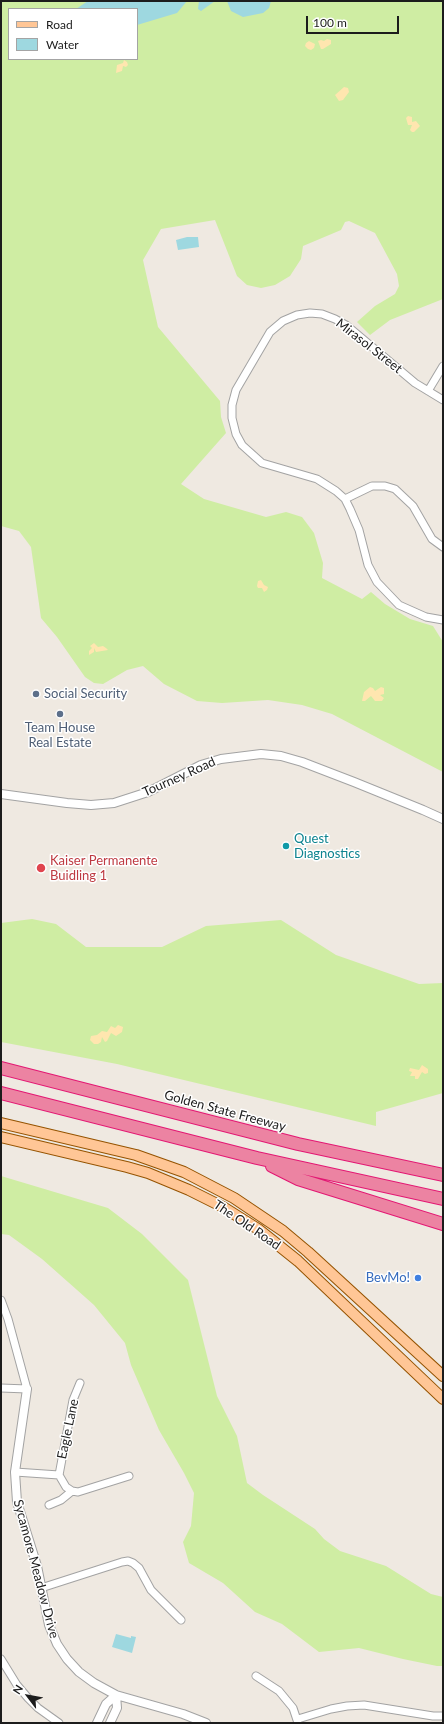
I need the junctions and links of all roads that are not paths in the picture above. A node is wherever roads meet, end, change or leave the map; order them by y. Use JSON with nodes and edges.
{"nodes":[{"id":1,"x":443,"y":366,"type":"edge"},
{"id":2,"x":428,"y":391,"type":"junction"},
{"id":3,"x":443,"y":400,"type":"edge"},
{"id":4,"x":344,"y":499,"type":"junction"},
{"id":5,"x":443,"y":547,"type":"edge"},
{"id":6,"x":443,"y":620,"type":"edge"},
{"id":7,"x":1,"y":794,"type":"edge"},
{"id":8,"x":443,"y":820,"type":"edge"},
{"id":9,"x":1,"y":1068,"type":"edge"},
{"id":10,"x":1,"y":1093,"type":"edge"},
{"id":11,"x":1,"y":1123,"type":"edge"},
{"id":12,"x":1,"y":1137,"type":"edge"},
{"id":13,"x":257,"y":1158,"type":"junction"},
{"id":14,"x":443,"y":1175,"type":"edge"},
{"id":15,"x":443,"y":1199,"type":"edge"},
{"id":16,"x":443,"y":1224,"type":"edge"},
{"id":17,"x":1,"y":1300,"type":"edge"},
{"id":18,"x":443,"y":1376,"type":"edge"},
{"id":19,"x":80,"y":1383,"type":"dead end"},
{"id":20,"x":1,"y":1388,"type":"edge"},
{"id":21,"x":27,"y":1389,"type":"junction"},
{"id":22,"x":443,"y":1399,"type":"edge"},
{"id":23,"x":15,"y":1472,"type":"junction"},
{"id":24,"x":59,"y":1475,"type":"junction"},
{"id":25,"x":129,"y":1476,"type":"dead end"},
{"id":26,"x":72,"y":1491,"type":"junction"},
{"id":27,"x":49,"y":1505,"type":"dead end"},
{"id":28,"x":41,"y":1588,"type":"junction"},
{"id":29,"x":181,"y":1620,"type":"dead end"},
{"id":30,"x":1,"y":1659,"type":"edge"},
{"id":31,"x":256,"y":1676,"type":"dead end"},
{"id":32,"x":116,"y":1696,"type":"junction"},
{"id":33,"x":443,"y":1716,"type":"edge"},
{"id":34,"x":49,"y":1720,"type":"edge"},
{"id":35,"x":298,"y":1721,"type":"edge"},
{"id":36,"x":60,"y":1723,"type":"edge"},
{"id":37,"x":97,"y":1723,"type":"edge"},
{"id":38,"x":110,"y":1723,"type":"edge"},
{"id":39,"x":206,"y":1723,"type":"edge"}],
"edges":[{"from":1,"to":2,"type":"street"},
{"from":2,"to":3,"type":"street","name":"Mirasol Street"},
{"from":2,"to":4,"type":"street","name":"Mirasol Street"},
{"from":4,"to":5,"type":"street"},
{"from":4,"to":6,"type":"street"},
{"from":7,"to":8,"type":"street","name":"Tourney Road"},
{"from":9,"to":14,"type":"highway","name":"Golden State Freeway"},
{"from":10,"to":13,"type":"highway"},
{"from":11,"to":18,"type":"main road","name":"The Old Road"},
{"from":12,"to":22,"type":"main road","name":"The Old Road"},
{"from":13,"to":15,"type":"highway"},
{"from":13,"to":16,"type":"highway"},
{"from":17,"to":21,"type":"street","name":"Sycamore Meadow Drive"},
{"from":19,"to":24,"type":"street","name":"Eagle Lane"},
{"from":20,"to":21,"type":"street"},
{"from":21,"to":23,"type":"street","name":"Sycamore Meadow Drive"},
{"from":23,"to":24,"type":"street"},
{"from":23,"to":28,"type":"street","name":"Sycamore Meadow Drive"},
{"from":24,"to":26,"type":"street"},
{"from":25,"to":26,"type":"street"},
{"from":26,"to":27,"type":"street"},
{"from":28,"to":29,"type":"street"},
{"from":28,"to":32,"type":"street","name":"Sycamore Meadow Drive"},
{"from":30,"to":34,"type":"street"},
{"from":31,"to":35,"type":"street"},
{"from":32,"to":37,"type":"street"},
{"from":32,"to":38,"type":"street"},
{"from":32,"to":39,"type":"street","name":"Sycamore Meadow Drive"},
{"from":33,"to":35,"type":"street"},
{"from":34,"to":36,"type":"street"}]}
